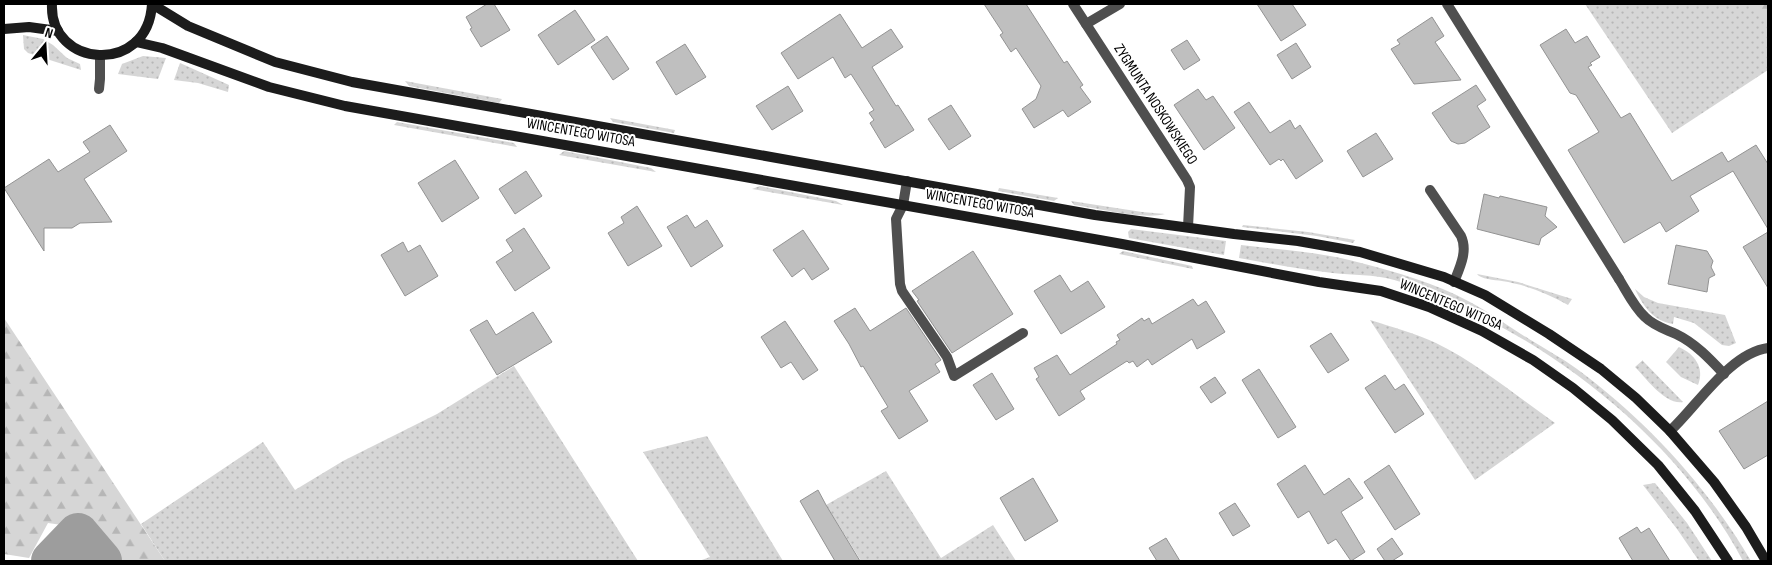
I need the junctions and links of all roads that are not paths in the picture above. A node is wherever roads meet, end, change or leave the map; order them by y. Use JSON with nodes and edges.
{"nodes":[{"id":1,"x":52,"y":4,"type":"edge"},
{"id":2,"x":152,"y":4,"type":"edge"},
{"id":3,"x":1073,"y":4,"type":"edge"},
{"id":4,"x":1120,"y":4,"type":"edge"},
{"id":5,"x":1447,"y":4,"type":"edge"},
{"id":6,"x":1086,"y":24,"type":"junction"},
{"id":7,"x":4,"y":29,"type":"edge"},
{"id":8,"x":58,"y":31,"type":"junction"},
{"id":9,"x":136,"y":42,"type":"junction"},
{"id":10,"x":100,"y":56,"type":"junction"},
{"id":11,"x":99,"y":89,"type":"dead end"},
{"id":12,"x":907,"y":181,"type":"junction"},
{"id":13,"x":1430,"y":190,"type":"dead end"},
{"id":14,"x":903,"y":205,"type":"junction"},
{"id":15,"x":1188,"y":227,"type":"junction"},
{"id":16,"x":1454,"y":282,"type":"junction"},
{"id":17,"x":1023,"y":333,"type":"dead end"},
{"id":18,"x":1768,"y":348,"type":"edge"},
{"id":19,"x":1724,"y":374,"type":"junction"},
{"id":20,"x":1670,"y":431,"type":"junction"},
{"id":21,"x":1728,"y":561,"type":"edge"},
{"id":22,"x":1766,"y":561,"type":"edge"}],
"edges":[{"from":1,"to":8,"type":"main road"},
{"from":2,"to":9,"type":"main road"},
{"from":2,"to":12,"type":"main road","name":"WINCENTEGO WITOSA"},
{"from":3,"to":6,"type":"street","name":"ZYGMUNTA NOSKOWSKIEGO"},
{"from":4,"to":6,"type":"street"},
{"from":5,"to":19,"type":"street"},
{"from":6,"to":15,"type":"street","name":"ZYGMUNTA NOSKOWSKIEGO"},
{"from":7,"to":8,"type":"main road"},
{"from":8,"to":10,"type":"main road"},
{"from":9,"to":10,"type":"main road"},
{"from":9,"to":14,"type":"main road","name":"WINCENTEGO WITOSA"},
{"from":10,"to":11,"type":"street"},
{"from":12,"to":14,"type":"street"},
{"from":12,"to":15,"type":"main road","name":"WINCENTEGO WITOSA"},
{"from":13,"to":16,"type":"street"},
{"from":14,"to":17,"type":"street"},
{"from":14,"to":21,"type":"main road","name":"WINCENTEGO WITOSA"},
{"from":15,"to":16,"type":"main road","name":"WINCENTEGO WITOSA"},
{"from":16,"to":20,"type":"main road","name":"WINCENTEGO WITOSA"},
{"from":18,"to":19,"type":"street"},
{"from":19,"to":20,"type":"street"},
{"from":20,"to":22,"type":"main road","name":"WINCENTEGO WITOSA"}]}
